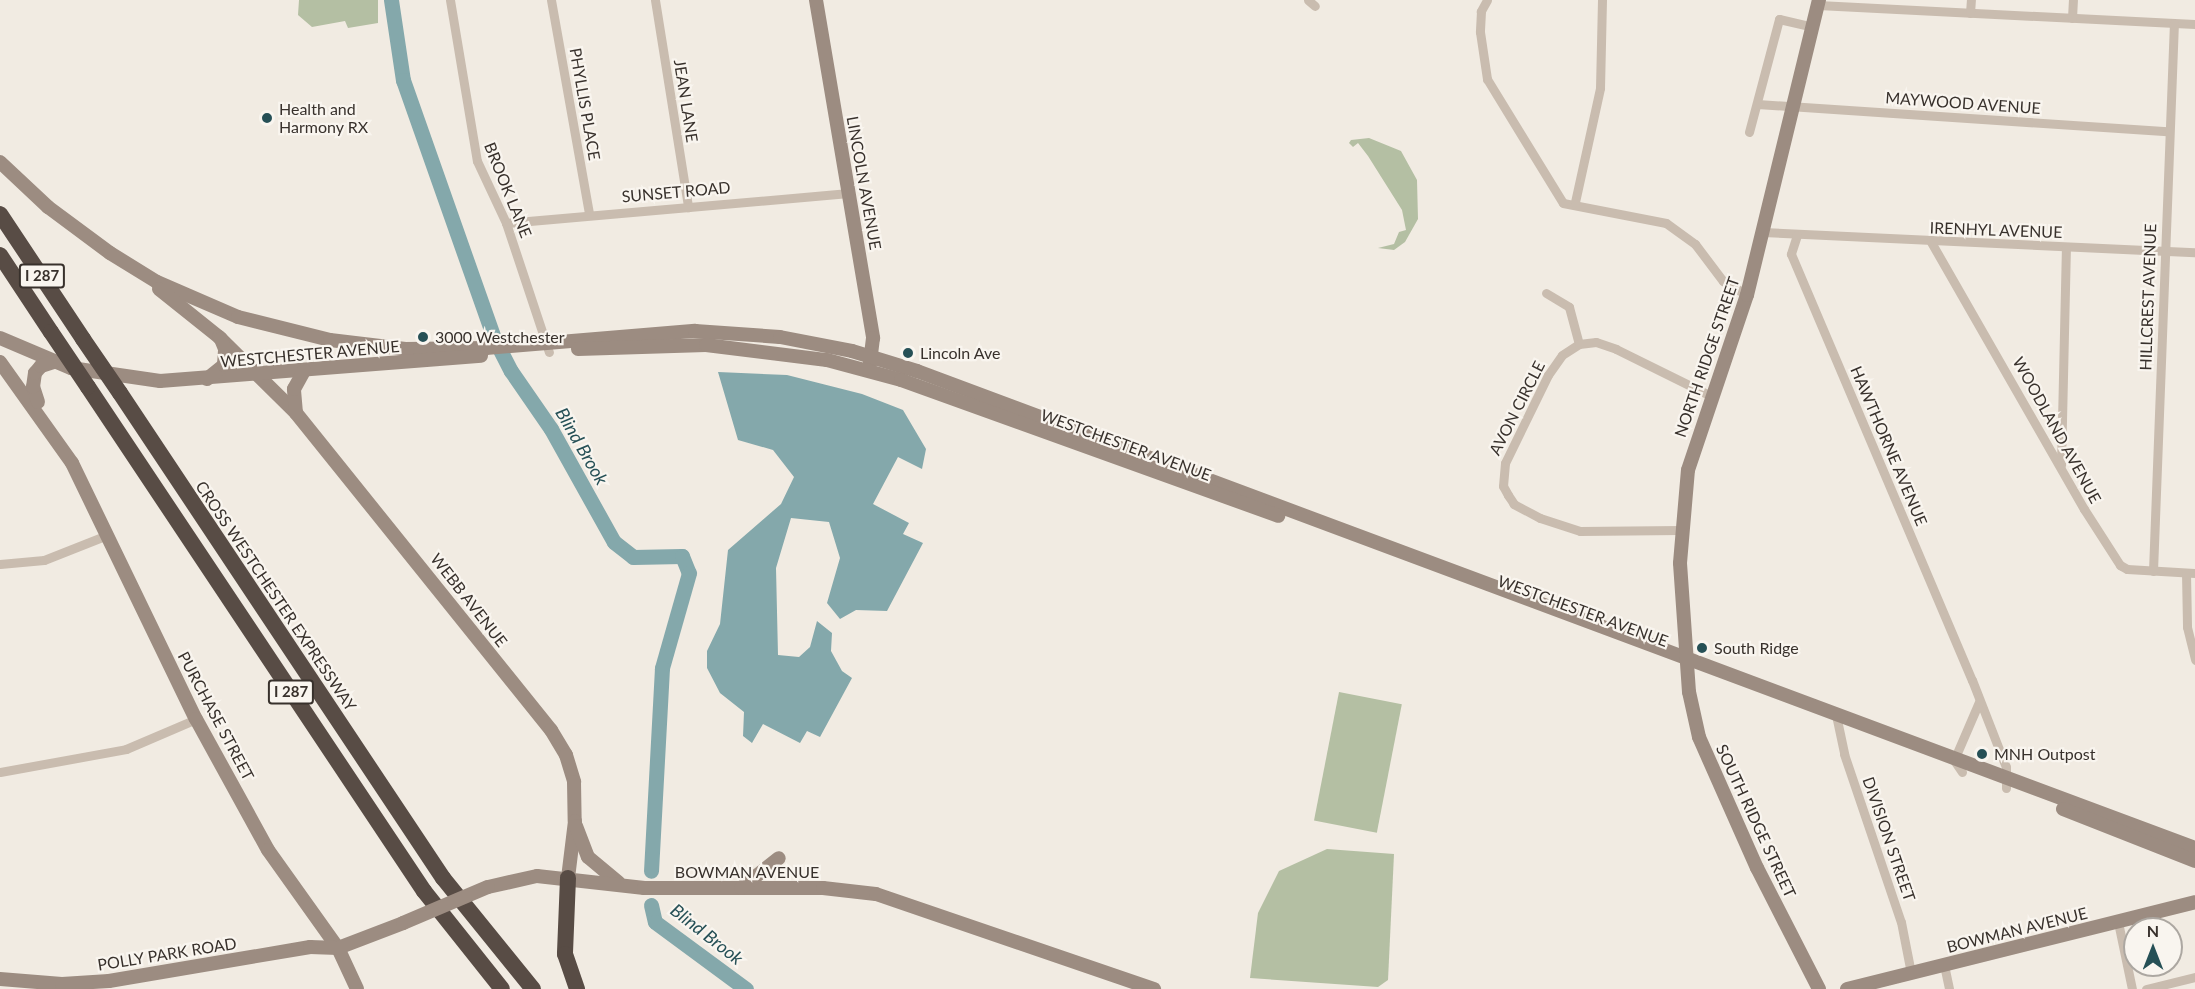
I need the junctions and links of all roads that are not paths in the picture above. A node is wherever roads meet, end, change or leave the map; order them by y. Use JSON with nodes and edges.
{"nodes":[{"id":1,"x":450,"y":0,"type":"edge"},
{"id":2,"x":551,"y":0,"type":"edge"},
{"id":3,"x":655,"y":0,"type":"edge"},
{"id":4,"x":816,"y":0,"type":"edge"},
{"id":5,"x":1486,"y":0,"type":"edge"},
{"id":6,"x":1602,"y":0,"type":"edge"},
{"id":7,"x":1971,"y":0,"type":"edge"},
{"id":8,"x":2073,"y":0,"type":"edge"},
{"id":9,"x":1818,"y":2,"type":"edge"},
{"id":10,"x":1970,"y":13,"type":"junction"},
{"id":11,"x":2072,"y":18,"type":"junction"},
{"id":12,"x":2174,"y":23,"type":"junction"},
{"id":13,"x":2195,"y":24,"type":"edge"},
{"id":14,"x":1813,"y":27,"type":"junction"},
{"id":15,"x":1757,"y":104,"type":"junction"},
{"id":16,"x":1793,"y":105,"type":"junction"},
{"id":17,"x":2167,"y":131,"type":"junction"},
{"id":18,"x":1749,"y":132,"type":"dead end"},
{"id":19,"x":0,"y":162,"type":"edge"},
{"id":20,"x":849,"y":193,"type":"junction"},
{"id":21,"x":1575,"y":202,"type":"junction"},
{"id":22,"x":688,"y":207,"type":"junction"},
{"id":23,"x":0,"y":214,"type":"edge"},
{"id":24,"x":589,"y":214,"type":"junction"},
{"id":25,"x":506,"y":223,"type":"junction"},
{"id":26,"x":1763,"y":232,"type":"junction"},
{"id":27,"x":1797,"y":235,"type":"junction"},
{"id":28,"x":1931,"y":242,"type":"junction"},
{"id":29,"x":2066,"y":248,"type":"junction"},
{"id":30,"x":2165,"y":251,"type":"junction"},
{"id":31,"x":2195,"y":252,"type":"edge"},
{"id":32,"x":0,"y":255,"type":"edge"},
{"id":33,"x":129,"y":265,"type":"junction"},
{"id":34,"x":1546,"y":293,"type":"dead end"},
{"id":35,"x":1747,"y":295,"type":"junction"},
{"id":36,"x":219,"y":337,"type":"junction"},
{"id":37,"x":0,"y":338,"type":"edge"},
{"id":38,"x":1579,"y":344,"type":"junction"},
{"id":39,"x":548,"y":347,"type":"junction"},
{"id":40,"x":484,"y":352,"type":"junction"},
{"id":41,"x":871,"y":356,"type":"junction"},
{"id":42,"x":0,"y":362,"type":"edge"},
{"id":43,"x":53,"y":362,"type":"junction"},
{"id":44,"x":304,"y":371,"type":"junction"},
{"id":45,"x":869,"y":372,"type":"junction"},
{"id":46,"x":259,"y":375,"type":"junction"},
{"id":47,"x":205,"y":380,"type":"junction"},
{"id":48,"x":1713,"y":397,"type":"junction"},
{"id":49,"x":296,"y":413,"type":"junction"},
{"id":50,"x":63,"y":449,"type":"junction"},
{"id":51,"x":2061,"y":468,"type":"junction"},
{"id":52,"x":1680,"y":530,"type":"junction"},
{"id":53,"x":107,"y":535,"type":"junction"},
{"id":54,"x":0,"y":564,"type":"edge"},
{"id":55,"x":2153,"y":572,"type":"junction"},
{"id":56,"x":2191,"y":573,"type":"edge"},
{"id":57,"x":2195,"y":660,"type":"edge"},
{"id":58,"x":1687,"y":664,"type":"junction"},
{"id":59,"x":1978,"y":702,"type":"junction"},
{"id":60,"x":196,"y":718,"type":"junction"},
{"id":61,"x":1838,"y":720,"type":"junction"},
{"id":62,"x":1954,"y":760,"type":"junction"},
{"id":63,"x":0,"y":772,"type":"edge"},
{"id":64,"x":1962,"y":772,"type":"junction"},
{"id":65,"x":2007,"y":784,"type":"junction"},
{"id":66,"x":575,"y":821,"type":"junction"},
{"id":67,"x":2195,"y":848,"type":"edge"},
{"id":68,"x":779,"y":858,"type":"dead end"},
{"id":69,"x":2195,"y":861,"type":"edge"},
{"id":70,"x":568,"y":878,"type":"junction"},
{"id":71,"x":625,"y":886,"type":"junction"},
{"id":72,"x":740,"y":889,"type":"junction"},
{"id":73,"x":2195,"y":902,"type":"edge"},
{"id":74,"x":2118,"y":922,"type":"junction"},
{"id":75,"x":338,"y":948,"type":"junction"},
{"id":76,"x":1944,"y":965,"type":"junction"},
{"id":77,"x":1911,"y":973,"type":"junction"},
{"id":78,"x":2195,"y":977,"type":"edge"},
{"id":79,"x":0,"y":979,"type":"edge"},
{"id":80,"x":357,"y":989,"type":"edge"},
{"id":81,"x":502,"y":989,"type":"edge"},
{"id":82,"x":533,"y":989,"type":"edge"},
{"id":83,"x":577,"y":989,"type":"edge"},
{"id":84,"x":1154,"y":989,"type":"edge"},
{"id":85,"x":1819,"y":989,"type":"edge"},
{"id":86,"x":1846,"y":989,"type":"edge"},
{"id":87,"x":1949,"y":989,"type":"edge"},
{"id":88,"x":2132,"y":989,"type":"edge"},
{"id":89,"x":2146,"y":989,"type":"edge"}],
"edges":[{"from":1,"to":25,"type":"street","name":"BROOK LANE"},
{"from":2,"to":24,"type":"street","name":"PHYLLIS PLACE"},
{"from":3,"to":22,"type":"street","name":"JEAN LANE"},
{"from":4,"to":20,"type":"main road","name":"LINCOLN AVENUE"},
{"from":5,"to":21,"type":"street"},
{"from":6,"to":21,"type":"street"},
{"from":7,"to":10,"type":"street"},
{"from":8,"to":11,"type":"street"},
{"from":9,"to":10,"type":"street"},
{"from":9,"to":14,"type":"main road","name":"NORTH RIDGE STREET"},
{"from":10,"to":11,"type":"street"},
{"from":11,"to":12,"type":"street"},
{"from":12,"to":13,"type":"street"},
{"from":12,"to":17,"type":"street","name":"HILLCREST AVENUE"},
{"from":14,"to":15,"type":"street"},
{"from":14,"to":16,"type":"main road","name":"NORTH RIDGE STREET"},
{"from":15,"to":16,"type":"street","name":"MAYWOOD AVENUE"},
{"from":15,"to":18,"type":"street"},
{"from":16,"to":17,"type":"street","name":"MAYWOOD AVENUE"},
{"from":16,"to":26,"type":"main road","name":"NORTH RIDGE STREET"},
{"from":17,"to":30,"type":"street","name":"HILLCREST AVENUE"},
{"from":19,"to":33,"type":"main road"},
{"from":20,"to":22,"type":"street","name":"SUNSET ROAD"},
{"from":20,"to":41,"type":"main road","name":"LINCOLN AVENUE"},
{"from":21,"to":35,"type":"street"},
{"from":22,"to":24,"type":"street","name":"SUNSET ROAD"},
{"from":23,"to":82,"type":"highway","name":"CROSS WESTCHESTER EXPRESSWAY","number":"I 287","bridge":true},
{"from":24,"to":25,"type":"street","name":"SUNSET ROAD"},
{"from":25,"to":39,"type":"street","name":"BROOK LANE"},
{"from":26,"to":27,"type":"street"},
{"from":26,"to":35,"type":"main road","name":"NORTH RIDGE STREET"},
{"from":27,"to":28,"type":"street","name":"IRENHYL AVENUE"},
{"from":27,"to":59,"type":"street","name":"HAWTHORNE AVENUE"},
{"from":28,"to":29,"type":"street","name":"IRENHYL AVENUE"},
{"from":28,"to":51,"type":"street","name":"WOODLAND AVENUE"},
{"from":29,"to":30,"type":"street","name":"IRENHYL AVENUE"},
{"from":29,"to":51,"type":"street"},
{"from":30,"to":31,"type":"street","name":"IRENHYL AVENUE"},
{"from":30,"to":55,"type":"street","name":"HILLCREST AVENUE"},
{"from":32,"to":81,"type":"highway","number":"I 287","bridge":true},
{"from":33,"to":36,"type":"main road","name":"WEBB AVENUE"},
{"from":33,"to":40,"type":"main road","name":"WESTCHESTER AVENUE"},
{"from":34,"to":38,"type":"street"},
{"from":35,"to":48,"type":"main road","name":"NORTH RIDGE STREET"},
{"from":36,"to":46,"type":"main road","name":"WEBB AVENUE"},
{"from":36,"to":47,"type":"main road"},
{"from":37,"to":43,"type":"main road","name":"WESTCHESTER AVENUE"},
{"from":38,"to":48,"type":"street"},
{"from":38,"to":52,"type":"street","name":"AVON CIRCLE"},
{"from":39,"to":40,"type":"main road","name":"WESTCHESTER AVENUE"},
{"from":39,"to":41,"type":"main road","name":"WESTCHESTER AVENUE"},
{"from":39,"to":45,"type":"main road","name":"WESTCHESTER AVENUE"},
{"from":40,"to":44,"type":"main road","name":"WESTCHESTER AVENUE"},
{"from":41,"to":45,"type":"main road","name":"LINCOLN AVENUE"},
{"from":41,"to":58,"type":"main road","name":"WESTCHESTER AVENUE"},
{"from":42,"to":50,"type":"main road"},
{"from":43,"to":47,"type":"main road","name":"WESTCHESTER AVENUE"},
{"from":43,"to":50,"type":"main road"},
{"from":44,"to":46,"type":"main road","name":"WESTCHESTER AVENUE"},
{"from":44,"to":49,"type":"main road"},
{"from":45,"to":58,"type":"main road","name":"WESTCHESTER AVENUE"},
{"from":46,"to":47,"type":"main road","name":"WESTCHESTER AVENUE"},
{"from":46,"to":49,"type":"main road","name":"WEBB AVENUE"},
{"from":48,"to":52,"type":"main road","name":"NORTH RIDGE STREET"},
{"from":49,"to":66,"type":"main road","name":"WEBB AVENUE"},
{"from":50,"to":53,"type":"main road","name":"PURCHASE STREET"},
{"from":51,"to":55,"type":"street","name":"WOODLAND AVENUE"},
{"from":52,"to":58,"type":"main road","name":"NORTH RIDGE STREET"},
{"from":53,"to":54,"type":"street"},
{"from":53,"to":60,"type":"main road","name":"PURCHASE STREET"},
{"from":55,"to":56,"type":"street","name":"WOODLAND AVENUE"},
{"from":56,"to":57,"type":"street"},
{"from":58,"to":61,"type":"main road","name":"WESTCHESTER AVENUE"},
{"from":58,"to":85,"type":"main road","name":"SOUTH RIDGE STREET"},
{"from":59,"to":62,"type":"street"},
{"from":59,"to":65,"type":"street","name":"HAWTHORNE AVENUE"},
{"from":60,"to":63,"type":"street"},
{"from":60,"to":75,"type":"main road","name":"PURCHASE STREET"},
{"from":61,"to":62,"type":"main road","name":"WESTCHESTER AVENUE"},
{"from":61,"to":64,"type":"main road","name":"WESTCHESTER AVENUE"},
{"from":61,"to":77,"type":"street","name":"DIVISION STREET"},
{"from":62,"to":64,"type":"street"},
{"from":62,"to":65,"type":"main road","name":"WESTCHESTER AVENUE"},
{"from":64,"to":65,"type":"main road","name":"WESTCHESTER AVENUE"},
{"from":65,"to":67,"type":"main road","name":"WESTCHESTER AVENUE"},
{"from":65,"to":69,"type":"main road","name":"WESTCHESTER AVENUE"},
{"from":66,"to":70,"type":"main road","name":"WEBB AVENUE"},
{"from":66,"to":71,"type":"main road"},
{"from":68,"to":72,"type":"main road"},
{"from":70,"to":71,"type":"main road","name":"BOWMAN AVENUE"},
{"from":70,"to":75,"type":"main road","name":"BOWMAN AVENUE","bridge":true},
{"from":70,"to":83,"type":"highway"},
{"from":71,"to":72,"type":"main road","name":"BOWMAN AVENUE"},
{"from":72,"to":84,"type":"main road","name":"BOWMAN AVENUE"},
{"from":73,"to":74,"type":"main road","name":"BOWMAN AVENUE"},
{"from":74,"to":76,"type":"main road","name":"BOWMAN AVENUE"},
{"from":74,"to":88,"type":"street"},
{"from":75,"to":79,"type":"main road","name":"POLLY PARK ROAD"},
{"from":75,"to":80,"type":"main road","name":"PURCHASE STREET"},
{"from":76,"to":77,"type":"main road","name":"BOWMAN AVENUE"},
{"from":76,"to":87,"type":"street"},
{"from":77,"to":86,"type":"main road","name":"BOWMAN AVENUE"},
{"from":78,"to":89,"type":"street"}]}
